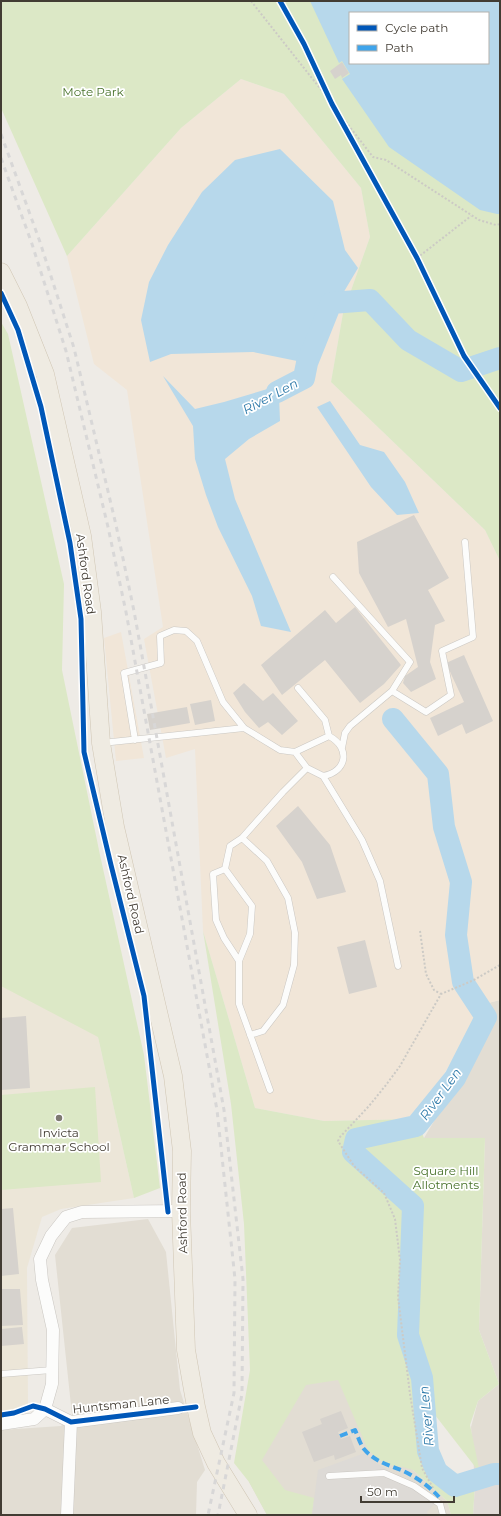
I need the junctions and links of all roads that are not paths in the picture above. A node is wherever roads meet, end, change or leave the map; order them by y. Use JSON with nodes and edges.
{"nodes":[{"id":1,"x":1,"y":272,"type":"edge"},
{"id":2,"x":464,"y":356,"type":"road end"},
{"id":3,"x":500,"y":408,"type":"edge"},
{"id":4,"x":465,"y":542,"type":"dead end"},
{"id":5,"x":333,"y":577,"type":"dead end"},
{"id":6,"x":298,"y":688,"type":"dead end"},
{"id":7,"x":392,"y":692,"type":"junction"},
{"id":8,"x":244,"y":728,"type":"junction"},
{"id":9,"x":329,"y":736,"type":"junction"},
{"id":10,"x":135,"y":740,"type":"junction"},
{"id":11,"x":101,"y":744,"type":"junction"},
{"id":12,"x":342,"y":748,"type":"junction"},
{"id":13,"x":295,"y":752,"type":"junction"},
{"id":14,"x":307,"y":768,"type":"junction"},
{"id":15,"x":323,"y":776,"type":"junction"},
{"id":16,"x":242,"y":838,"type":"junction"},
{"id":17,"x":225,"y":870,"type":"junction"},
{"id":18,"x":240,"y":961,"type":"junction"},
{"id":19,"x":398,"y":966,"type":"dead end"},
{"id":20,"x":250,"y":1035,"type":"junction"},
{"id":21,"x":270,"y":1090,"type":"dead end"},
{"id":22,"x":181,"y":1211,"type":"junction"},
{"id":23,"x":52,"y":1370,"type":"junction"},
{"id":24,"x":1,"y":1374,"type":"edge"},
{"id":25,"x":178,"y":1408,"type":"dead end"},
{"id":26,"x":45,"y":1409,"type":"junction"},
{"id":27,"x":71,"y":1422,"type":"junction"},
{"id":28,"x":1,"y":1424,"type":"edge"},
{"id":29,"x":329,"y":1476,"type":"dead end"},
{"id":30,"x":67,"y":1515,"type":"edge"},
{"id":31,"x":248,"y":1515,"type":"edge"},
{"id":32,"x":443,"y":1515,"type":"edge"}],
"edges":[{"from":1,"to":11,"type":"main road","name":"Ashford Road"},
{"from":2,"to":3,"type":"lane"},
{"from":4,"to":7,"type":"lane"},
{"from":5,"to":7,"type":"lane"},
{"from":6,"to":9,"type":"lane"},
{"from":7,"to":12,"type":"lane"},
{"from":8,"to":10,"type":"lane"},
{"from":8,"to":10,"type":"lane"},
{"from":8,"to":13,"type":"lane"},
{"from":9,"to":12,"type":"lane"},
{"from":9,"to":13,"type":"lane"},
{"from":10,"to":11,"type":"lane"},
{"from":11,"to":22,"type":"main road","name":"Ashford Road"},
{"from":12,"to":15,"type":"lane"},
{"from":13,"to":14,"type":"lane"},
{"from":14,"to":15,"type":"lane"},
{"from":14,"to":16,"type":"lane"},
{"from":15,"to":19,"type":"lane"},
{"from":16,"to":17,"type":"lane"},
{"from":16,"to":20,"type":"lane"},
{"from":17,"to":18,"type":"lane"},
{"from":17,"to":18,"type":"lane"},
{"from":18,"to":20,"type":"lane"},
{"from":20,"to":21,"type":"lane"},
{"from":22,"to":23,"type":"street"},
{"from":22,"to":31,"type":"main road","name":"Ashford Road"},
{"from":23,"to":24,"type":"lane"},
{"from":23,"to":26,"type":"street"},
{"from":25,"to":27,"type":"street","name":"Huntsman Lane"},
{"from":26,"to":27,"type":"street","name":"Huntsman Lane"},
{"from":26,"to":28,"type":"street"},
{"from":27,"to":30,"type":"street"},
{"from":29,"to":32,"type":"lane"}]}
